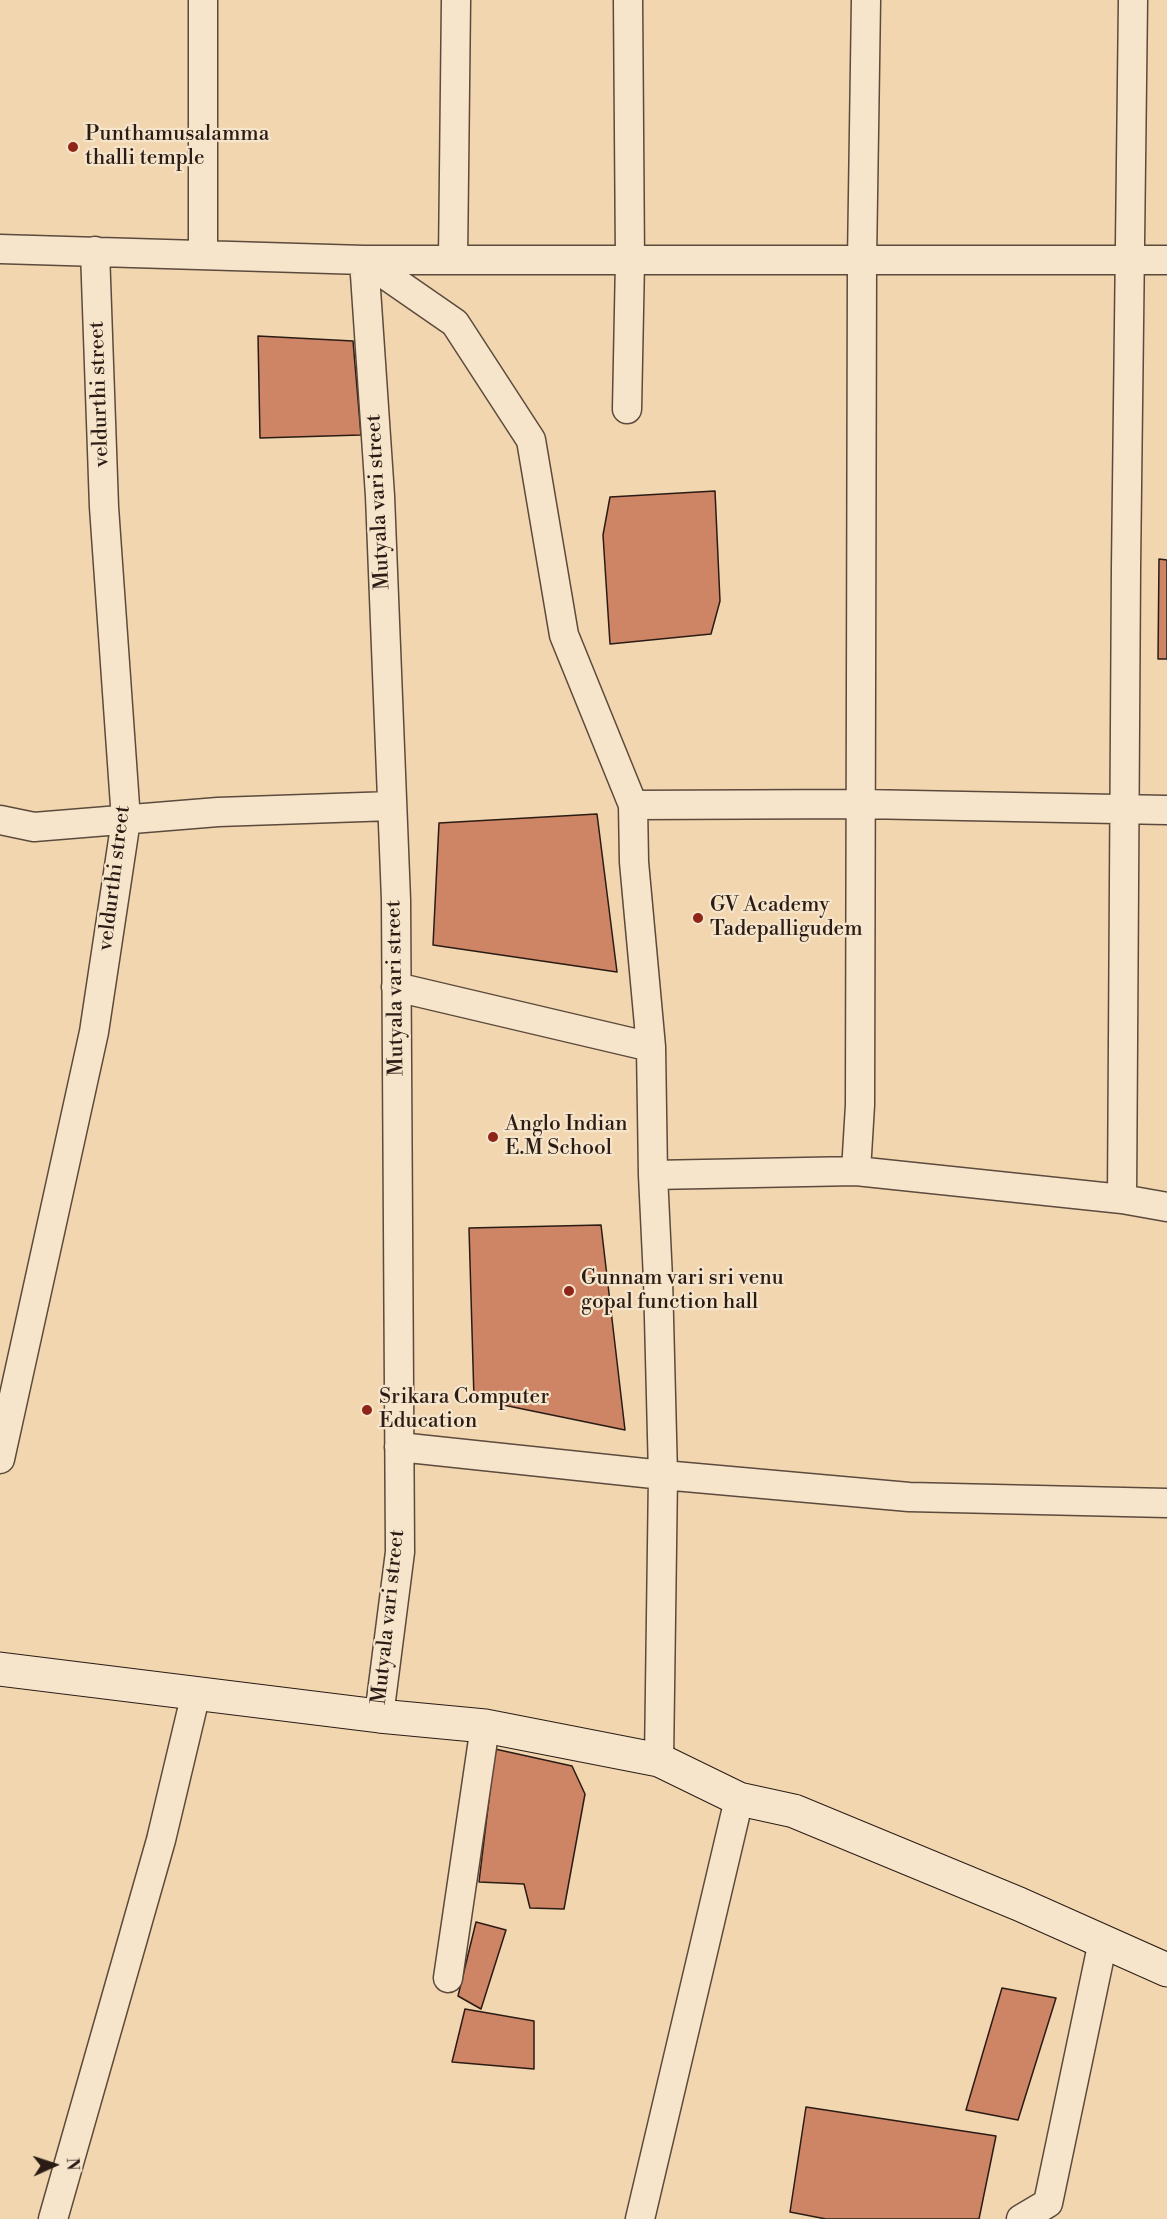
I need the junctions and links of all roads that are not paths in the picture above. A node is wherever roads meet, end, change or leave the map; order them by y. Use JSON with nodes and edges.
{"nodes":[{"id":1,"x":203,"y":0,"type":"edge"},
{"id":2,"x":456,"y":0,"type":"edge"},
{"id":3,"x":628,"y":0,"type":"edge"},
{"id":4,"x":866,"y":0,"type":"edge"},
{"id":5,"x":1133,"y":0,"type":"edge"},
{"id":6,"x":0,"y":249,"type":"edge"},
{"id":7,"x":95,"y":251,"type":"junction"},
{"id":8,"x":203,"y":254,"type":"junction"},
{"id":9,"x":364,"y":260,"type":"junction"},
{"id":10,"x":453,"y":260,"type":"junction"},
{"id":11,"x":1167,"y":260,"type":"edge"},
{"id":12,"x":630,"y":261,"type":"junction"},
{"id":13,"x":862,"y":261,"type":"junction"},
{"id":14,"x":1129,"y":261,"type":"junction"},
{"id":15,"x":627,"y":409,"type":"dead end"},
{"id":16,"x":862,"y":804,"type":"junction"},
{"id":17,"x":633,"y":805,"type":"junction"},
{"id":18,"x":392,"y":806,"type":"junction"},
{"id":19,"x":1126,"y":809,"type":"junction"},
{"id":20,"x":1167,"y":810,"type":"edge"},
{"id":21,"x":0,"y":820,"type":"edge"},
{"id":22,"x":126,"y":820,"type":"junction"},
{"id":23,"x":396,"y":987,"type":"junction"},
{"id":24,"x":651,"y":1047,"type":"junction"},
{"id":25,"x":856,"y":1171,"type":"junction"},
{"id":26,"x":652,"y":1175,"type":"junction"},
{"id":27,"x":1122,"y":1198,"type":"junction"},
{"id":28,"x":1167,"y":1207,"type":"edge"},
{"id":29,"x":399,"y":1447,"type":"junction"},
{"id":30,"x":0,"y":1459,"type":"edge"},
{"id":31,"x":663,"y":1475,"type":"junction"},
{"id":32,"x":1167,"y":1503,"type":"edge"},
{"id":33,"x":0,"y":1669,"type":"edge"},
{"id":34,"x":196,"y":1693,"type":"junction"},
{"id":35,"x":379,"y":1716,"type":"junction"},
{"id":36,"x":485,"y":1726,"type":"junction"},
{"id":37,"x":660,"y":1761,"type":"junction"},
{"id":38,"x":739,"y":1799,"type":"junction"},
{"id":39,"x":1103,"y":1941,"type":"junction"},
{"id":40,"x":1167,"y":1970,"type":"edge"},
{"id":41,"x":448,"y":1978,"type":"dead end"},
{"id":42,"x":53,"y":2219,"type":"edge"},
{"id":43,"x":640,"y":2219,"type":"edge"},
{"id":44,"x":1021,"y":2219,"type":"edge"}],
"edges":[{"from":1,"to":8,"type":"street"},
{"from":2,"to":10,"type":"street"},
{"from":3,"to":12,"type":"street"},
{"from":4,"to":13,"type":"street"},
{"from":5,"to":14,"type":"street"},
{"from":6,"to":7,"type":"street"},
{"from":7,"to":8,"type":"street"},
{"from":7,"to":22,"type":"street","name":"veldurthi street"},
{"from":8,"to":9,"type":"street"},
{"from":9,"to":10,"type":"street"},
{"from":9,"to":17,"type":"street"},
{"from":9,"to":18,"type":"street","name":"Mutyala vari street"},
{"from":10,"to":12,"type":"street"},
{"from":11,"to":14,"type":"street"},
{"from":12,"to":13,"type":"street"},
{"from":12,"to":15,"type":"street"},
{"from":13,"to":14,"type":"street"},
{"from":13,"to":16,"type":"street"},
{"from":14,"to":19,"type":"street"},
{"from":16,"to":17,"type":"street"},
{"from":16,"to":19,"type":"street"},
{"from":16,"to":25,"type":"street"},
{"from":17,"to":24,"type":"street"},
{"from":18,"to":22,"type":"street"},
{"from":18,"to":23,"type":"street","name":"Mutyala vari street"},
{"from":19,"to":20,"type":"street"},
{"from":19,"to":27,"type":"street"},
{"from":21,"to":22,"type":"street"},
{"from":22,"to":30,"type":"street","name":"veldurthi street"},
{"from":23,"to":24,"type":"street"},
{"from":23,"to":29,"type":"street","name":"Mutyala vari street"},
{"from":24,"to":26,"type":"street"},
{"from":25,"to":26,"type":"street"},
{"from":25,"to":27,"type":"street"},
{"from":26,"to":31,"type":"street"},
{"from":27,"to":28,"type":"street"},
{"from":29,"to":31,"type":"street"},
{"from":29,"to":35,"type":"street","name":"Mutyala vari street"},
{"from":31,"to":32,"type":"street"},
{"from":31,"to":37,"type":"street"},
{"from":33,"to":34,"type":"street"},
{"from":34,"to":35,"type":"street"},
{"from":34,"to":42,"type":"street"},
{"from":35,"to":36,"type":"street"},
{"from":36,"to":37,"type":"street"},
{"from":36,"to":41,"type":"street"},
{"from":37,"to":38,"type":"street"},
{"from":38,"to":39,"type":"street"},
{"from":38,"to":43,"type":"street"},
{"from":39,"to":40,"type":"street"},
{"from":39,"to":44,"type":"street"}]}
